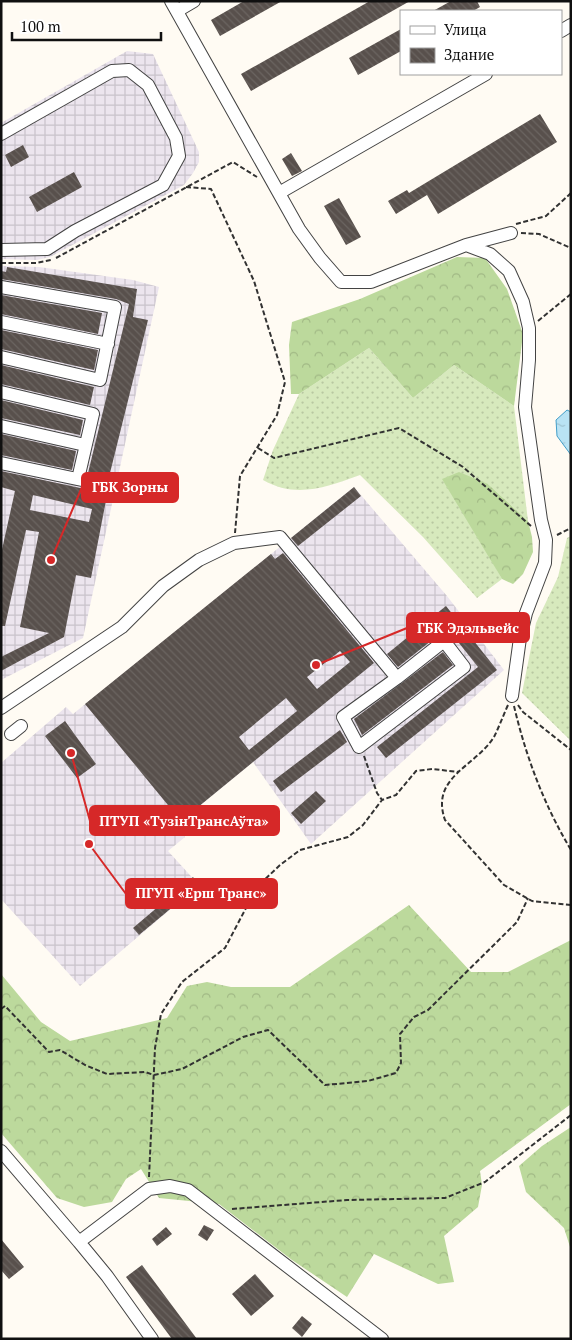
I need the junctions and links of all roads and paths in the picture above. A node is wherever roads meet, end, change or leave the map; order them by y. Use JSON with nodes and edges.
{"nodes":[{"id":1,"x":194,"y":1,"type":"edge"},
{"id":2,"x":174,"y":6,"type":"edge"},
{"id":3,"x":484,"y":75,"type":"edge"},
{"id":4,"x":1,"y":134,"type":"edge"},
{"id":5,"x":264,"y":182,"type":"dead end"},
{"id":6,"x":186,"y":187,"type":"junction"},
{"id":7,"x":279,"y":193,"type":"junction"},
{"id":8,"x":571,"y":193,"type":"edge"},
{"id":9,"x":510,"y":230,"type":"junction"},
{"id":10,"x":466,"y":245,"type":"junction"},
{"id":11,"x":571,"y":248,"type":"edge"},
{"id":12,"x":1,"y":250,"type":"edge"},
{"id":13,"x":1,"y":263,"type":"edge"},
{"id":14,"x":1,"y":287,"type":"edge"},
{"id":15,"x":571,"y":294,"type":"edge"},
{"id":16,"x":1,"y":322,"type":"edge"},
{"id":17,"x":529,"y":328,"type":"junction"},
{"id":18,"x":108,"y":344,"type":"junction"},
{"id":19,"x":1,"y":356,"type":"edge"},
{"id":20,"x":1,"y":392,"type":"edge"},
{"id":21,"x":1,"y":426,"type":"edge"},
{"id":22,"x":85,"y":445,"type":"junction"},
{"id":23,"x":258,"y":448,"type":"junction"},
{"id":24,"x":1,"y":463,"type":"edge"},
{"id":25,"x":78,"y":479,"type":"junction"},
{"id":26,"x":101,"y":484,"type":"dead end"},
{"id":27,"x":532,"y":528,"type":"dead end"},
{"id":28,"x":571,"y":528,"type":"edge"},
{"id":29,"x":546,"y":540,"type":"junction"},
{"id":30,"x":234,"y":543,"type":"junction"},
{"id":31,"x":397,"y":678,"type":"junction"},
{"id":32,"x":512,"y":696,"type":"junction"},
{"id":33,"x":1,"y":708,"type":"edge"},
{"id":34,"x":359,"y":747,"type":"junction"},
{"id":35,"x":571,"y":750,"type":"edge"},
{"id":36,"x":459,"y":772,"type":"junction"},
{"id":37,"x":382,"y":800,"type":"junction"},
{"id":38,"x":571,"y":850,"type":"edge"},
{"id":39,"x":528,"y":898,"type":"junction"},
{"id":40,"x":571,"y":905,"type":"edge"},
{"id":41,"x":1,"y":1009,"type":"edge"},
{"id":42,"x":154,"y":1075,"type":"junction"},
{"id":43,"x":571,"y":1115,"type":"edge"},
{"id":44,"x":1,"y":1151,"type":"edge"},
{"id":45,"x":149,"y":1189,"type":"junction"},
{"id":46,"x":213,"y":1211,"type":"junction"},
{"id":47,"x":79,"y":1242,"type":"junction"},
{"id":48,"x":152,"y":1339,"type":"edge"},
{"id":49,"x":382,"y":1339,"type":"edge"}],
"edges":[{"from":1,"to":2,"type":"street"},
{"from":2,"to":7,"type":"street"},
{"from":3,"to":7,"type":"street"},
{"from":4,"to":12,"type":"street"},
{"from":5,"to":6,"type":"path"},
{"from":6,"to":13,"type":"path"},
{"from":6,"to":23,"type":"path"},
{"from":7,"to":10,"type":"street"},
{"from":8,"to":9,"type":"path"},
{"from":9,"to":10,"type":"street"},
{"from":9,"to":11,"type":"path"},
{"from":10,"to":17,"type":"street"},
{"from":14,"to":18,"type":"street"},
{"from":15,"to":17,"type":"path"},
{"from":16,"to":18,"type":"street"},
{"from":17,"to":29,"type":"street"},
{"from":18,"to":19,"type":"street"},
{"from":20,"to":22,"type":"street"},
{"from":21,"to":22,"type":"street"},
{"from":22,"to":25,"type":"street"},
{"from":23,"to":27,"type":"path"},
{"from":23,"to":30,"type":"path"},
{"from":24,"to":25,"type":"street"},
{"from":25,"to":26,"type":"street"},
{"from":28,"to":29,"type":"path"},
{"from":29,"to":32,"type":"street"},
{"from":30,"to":31,"type":"street"},
{"from":30,"to":33,"type":"street"},
{"from":31,"to":34,"type":"street"},
{"from":31,"to":34,"type":"street"},
{"from":32,"to":35,"type":"path"},
{"from":32,"to":36,"type":"path"},
{"from":32,"to":38,"type":"path"},
{"from":34,"to":37,"type":"path"},
{"from":36,"to":37,"type":"path"},
{"from":36,"to":39,"type":"path"},
{"from":37,"to":42,"type":"path"},
{"from":39,"to":40,"type":"path"},
{"from":39,"to":42,"type":"path"},
{"from":41,"to":42,"type":"path"},
{"from":42,"to":45,"type":"path"},
{"from":43,"to":46,"type":"path"},
{"from":44,"to":47,"type":"street"},
{"from":45,"to":46,"type":"street"},
{"from":45,"to":47,"type":"street"},
{"from":46,"to":49,"type":"street"},
{"from":47,"to":48,"type":"street"}]}
